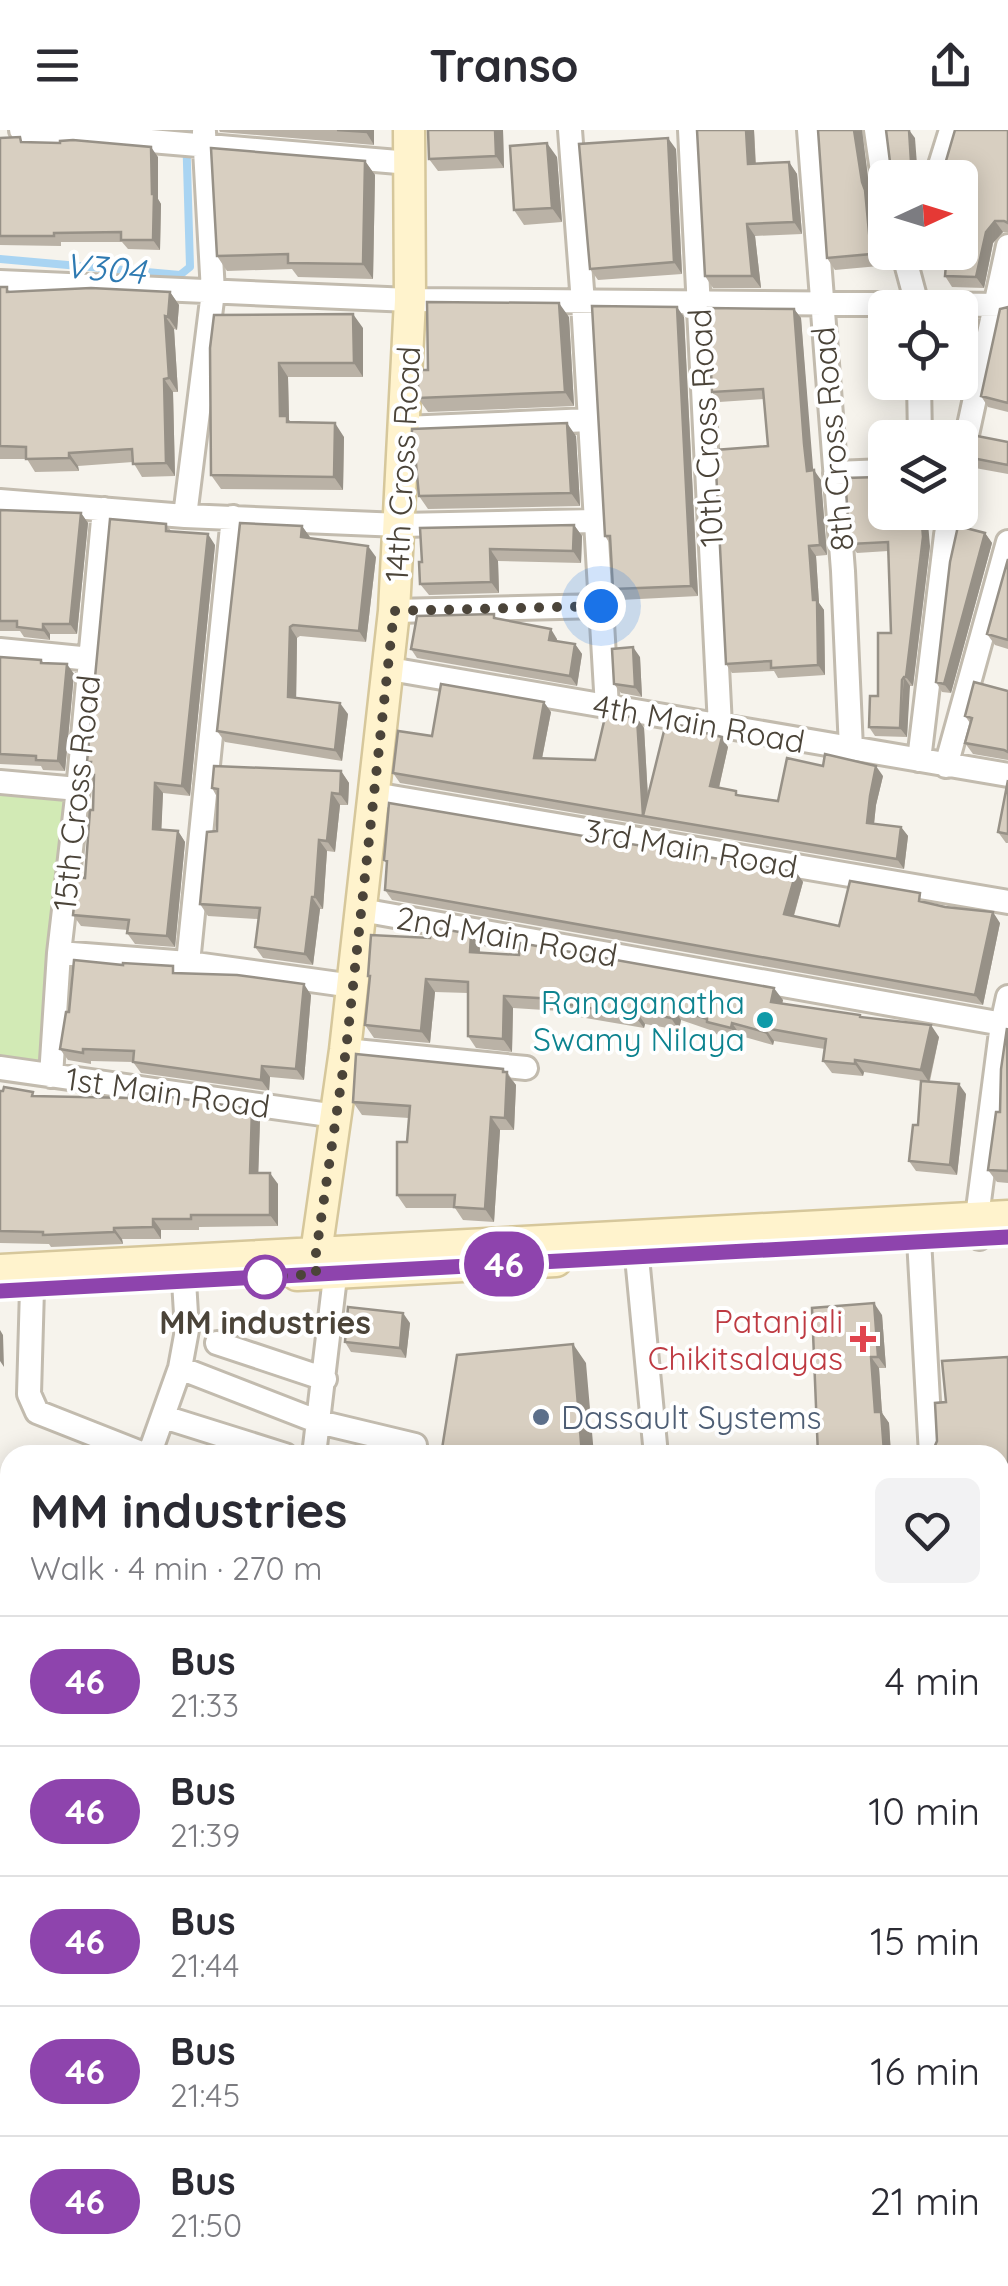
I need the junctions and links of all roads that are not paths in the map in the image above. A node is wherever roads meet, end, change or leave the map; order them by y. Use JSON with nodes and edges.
{"nodes":[{"id":1,"x":21,"y":130,"type":"edge"},
{"id":2,"x":410,"y":130,"type":"edge"},
{"id":3,"x":570,"y":130,"type":"edge"},
{"id":4,"x":690,"y":130,"type":"edge"},
{"id":5,"x":809,"y":130,"type":"edge"},
{"id":6,"x":876,"y":130,"type":"edge"},
{"id":7,"x":951,"y":130,"type":"edge"},
{"id":8,"x":205,"y":138,"type":"edge"},
{"id":9,"x":880,"y":160,"type":"edge"},
{"id":10,"x":942,"y":160,"type":"edge"},
{"id":11,"x":410,"y":163,"type":"junction"},
{"id":12,"x":1008,"y":246,"type":"edge"},
{"id":13,"x":0,"y":282,"type":"edge"},
{"id":14,"x":213,"y":292,"type":"junction"},
{"id":15,"x":410,"y":300,"type":"junction"},
{"id":16,"x":700,"y":302,"type":"junction"},
{"id":17,"x":821,"y":302,"type":"junction"},
{"id":18,"x":583,"y":303,"type":"junction"},
{"id":19,"x":868,"y":303,"type":"edge"},
{"id":20,"x":1001,"y":305,"type":"edge"},
{"id":21,"x":590,"y":420,"type":"junction"},
{"id":22,"x":972,"y":420,"type":"edge"},
{"id":23,"x":404,"y":428,"type":"junction"},
{"id":24,"x":868,"y":472,"type":"edge"},
{"id":25,"x":836,"y":473,"type":"junction"},
{"id":26,"x":0,"y":501,"type":"edge"},
{"id":27,"x":104,"y":510,"type":"junction"},
{"id":28,"x":185,"y":516,"type":"junction"},
{"id":29,"x":233,"y":517,"type":"junction"},
{"id":30,"x":596,"y":521,"type":"junction"},
{"id":31,"x":400,"y":525,"type":"junction"},
{"id":32,"x":947,"y":530,"type":"edge"},
{"id":33,"x":1008,"y":542,"type":"edge"},
{"id":34,"x":601,"y":606,"type":"junction"},
{"id":35,"x":394,"y":611,"type":"junction"},
{"id":36,"x":0,"y":650,"type":"edge"},
{"id":37,"x":91,"y":659,"type":"junction"},
{"id":38,"x":390,"y":669,"type":"junction"},
{"id":39,"x":607,"y":708,"type":"junction"},
{"id":40,"x":720,"y":726,"type":"junction"},
{"id":41,"x":851,"y":749,"type":"junction"},
{"id":42,"x":919,"y":760,"type":"junction"},
{"id":43,"x":946,"y":766,"type":"junction"},
{"id":44,"x":1008,"y":775,"type":"edge"},
{"id":45,"x":0,"y":782,"type":"edge"},
{"id":46,"x":78,"y":789,"type":"junction"},
{"id":47,"x":374,"y":794,"type":"junction"},
{"id":48,"x":1008,"y":902,"type":"edge"},
{"id":49,"x":361,"y":910,"type":"junction"},
{"id":50,"x":59,"y":953,"type":"junction"},
{"id":51,"x":188,"y":963,"type":"junction"},
{"id":52,"x":353,"y":986,"type":"junction"},
{"id":53,"x":1008,"y":997,"type":"edge"},
{"id":54,"x":1005,"y":1024,"type":"edge"},
{"id":55,"x":346,"y":1050,"type":"junction"},
{"id":56,"x":0,"y":1068,"type":"edge"},
{"id":57,"x":526,"y":1068,"type":"dead end"},
{"id":58,"x":51,"y":1076,"type":"junction"},
{"id":59,"x":336,"y":1116,"type":"junction"},
{"id":60,"x":1008,"y":1216,"type":"edge"},
{"id":61,"x":918,"y":1231,"type":"junction"},
{"id":62,"x":988,"y":1231,"type":"edge"},
{"id":63,"x":636,"y":1246,"type":"junction"},
{"id":64,"x":326,"y":1263,"type":"junction"},
{"id":65,"x":0,"y":1270,"type":"edge"},
{"id":66,"x":184,"y":1281,"type":"junction"},
{"id":67,"x":32,"y":1290,"type":"junction"},
{"id":68,"x":0,"y":1291,"type":"edge"},
{"id":69,"x":217,"y":1342,"type":"dead end"},
{"id":70,"x":180,"y":1368,"type":"junction"},
{"id":71,"x":325,"y":1379,"type":"junction"},
{"id":72,"x":164,"y":1416,"type":"junction"},
{"id":73,"x":319,"y":1422,"type":"junction"},
{"id":74,"x":122,"y":1445,"type":"edge"},
{"id":75,"x":152,"y":1445,"type":"edge"},
{"id":76,"x":255,"y":1445,"type":"edge"},
{"id":77,"x":316,"y":1445,"type":"edge"},
{"id":78,"x":415,"y":1445,"type":"dead end"},
{"id":79,"x":655,"y":1445,"type":"edge"},
{"id":80,"x":930,"y":1445,"type":"edge"}],
"edges":[{"from":1,"to":8,"type":"street"},
{"from":2,"to":11,"type":"main road","name":"14th Cross Road"},
{"from":3,"to":18,"type":"street"},
{"from":4,"to":16,"type":"street","name":"10th Cross Road"},
{"from":5,"to":17,"type":"street","name":"8th Cross Road"},
{"from":6,"to":9,"type":"street"},
{"from":7,"to":10,"type":"street"},
{"from":8,"to":11,"type":"street"},
{"from":8,"to":14,"type":"street"},
{"from":11,"to":15,"type":"main road","name":"14th Cross Road"},
{"from":12,"to":20,"type":"street"},
{"from":13,"to":14,"type":"street"},
{"from":14,"to":15,"type":"street"},
{"from":14,"to":28,"type":"street"},
{"from":15,"to":18,"type":"street"},
{"from":15,"to":23,"type":"main road","name":"14th Cross Road"},
{"from":16,"to":17,"type":"street"},
{"from":16,"to":18,"type":"street"},
{"from":16,"to":40,"type":"street","name":"10th Cross Road"},
{"from":17,"to":19,"type":"street"},
{"from":17,"to":25,"type":"street","name":"8th Cross Road"},
{"from":18,"to":21,"type":"street"},
{"from":20,"to":22,"type":"street"},
{"from":21,"to":23,"type":"street"},
{"from":21,"to":30,"type":"street"},
{"from":23,"to":31,"type":"main road","name":"14th Cross Road"},
{"from":24,"to":25,"type":"street"},
{"from":25,"to":41,"type":"street","name":"8th Cross Road"},
{"from":26,"to":27,"type":"street"},
{"from":27,"to":28,"type":"street"},
{"from":27,"to":37,"type":"street","name":"15th Cross Road"},
{"from":28,"to":29,"type":"street"},
{"from":29,"to":31,"type":"street"},
{"from":29,"to":51,"type":"street"},
{"from":30,"to":31,"type":"street"},
{"from":30,"to":34,"type":"street"},
{"from":31,"to":35,"type":"main road","name":"14th Cross Road"},
{"from":32,"to":42,"type":"street"},
{"from":33,"to":43,"type":"street"},
{"from":34,"to":35,"type":"street"},
{"from":34,"to":39,"type":"street"},
{"from":35,"to":38,"type":"main road","name":"14th Cross Road"},
{"from":36,"to":37,"type":"street"},
{"from":37,"to":46,"type":"street","name":"15th Cross Road"},
{"from":38,"to":39,"type":"street","name":"4th Main Road"},
{"from":38,"to":47,"type":"main road","name":"14th Cross Road"},
{"from":39,"to":40,"type":"street","name":"4th Main Road"},
{"from":40,"to":41,"type":"street","name":"4th Main Road"},
{"from":41,"to":42,"type":"street","name":"4th Main Road"},
{"from":42,"to":43,"type":"street","name":"4th Main Road"},
{"from":43,"to":44,"type":"street","name":"4th Main Road"},
{"from":45,"to":46,"type":"street"},
{"from":46,"to":50,"type":"street","name":"15th Cross Road"},
{"from":47,"to":48,"type":"street","name":"3rd Main Road"},
{"from":47,"to":49,"type":"main road","name":"14th Cross Road"},
{"from":49,"to":52,"type":"main road","name":"14th Cross Road"},
{"from":49,"to":54,"type":"street","name":"2nd Main Road"},
{"from":50,"to":51,"type":"street"},
{"from":50,"to":58,"type":"street","name":"15th Cross Road"},
{"from":51,"to":52,"type":"street"},
{"from":52,"to":55,"type":"main road","name":"14th Cross Road"},
{"from":53,"to":54,"type":"street"},
{"from":54,"to":62,"type":"street"},
{"from":55,"to":57,"type":"street"},
{"from":55,"to":59,"type":"main road","name":"14th Cross Road"},
{"from":56,"to":58,"type":"street","name":"1st Main Road"},
{"from":58,"to":59,"type":"street","name":"1st Main Road"},
{"from":59,"to":64,"type":"main road","name":"14th Cross Road"},
{"from":60,"to":62,"type":"main road"},
{"from":61,"to":62,"type":"main road"},
{"from":61,"to":63,"type":"main road"},
{"from":61,"to":80,"type":"street"},
{"from":63,"to":64,"type":"main road"},
{"from":63,"to":79,"type":"street"},
{"from":64,"to":65,"type":"main road"},
{"from":64,"to":66,"type":"main road"},
{"from":64,"to":71,"type":"street"},
{"from":66,"to":67,"type":"main road"},
{"from":66,"to":70,"type":"street"},
{"from":67,"to":68,"type":"main road"},
{"from":67,"to":74,"type":"street"},
{"from":69,"to":71,"type":"street"},
{"from":70,"to":72,"type":"street"},
{"from":70,"to":73,"type":"street"},
{"from":71,"to":73,"type":"street"},
{"from":72,"to":75,"type":"street"},
{"from":72,"to":76,"type":"street"},
{"from":73,"to":77,"type":"street"},
{"from":73,"to":78,"type":"street"}]}
